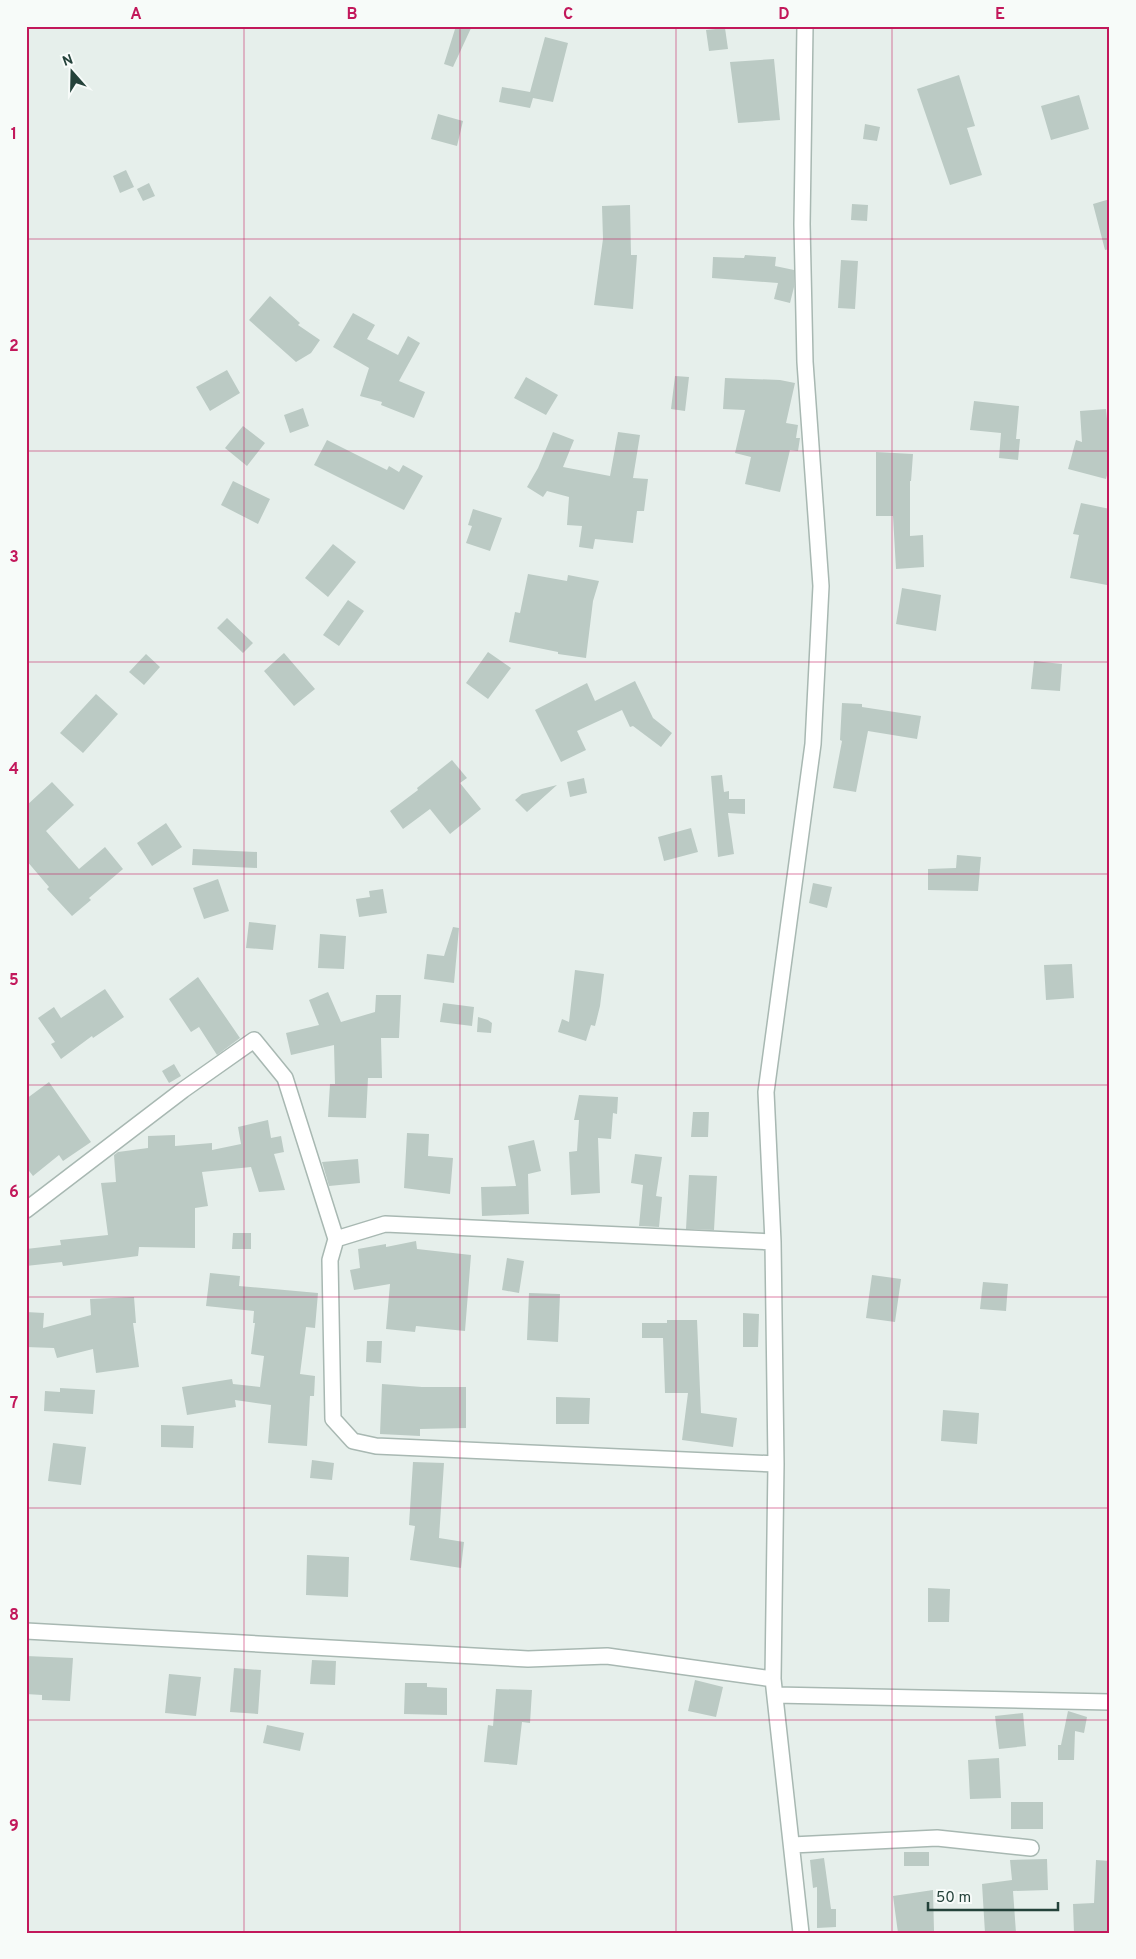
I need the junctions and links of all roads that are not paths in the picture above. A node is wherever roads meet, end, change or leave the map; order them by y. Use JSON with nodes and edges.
{"nodes":[{"id":1,"x":805,"y":26,"type":"edge"},
{"id":2,"x":26,"y":1210,"type":"edge"},
{"id":3,"x":336,"y":1238,"type":"junction"},
{"id":4,"x":773,"y":1242,"type":"junction"},
{"id":5,"x":776,"y":1464,"type":"junction"},
{"id":6,"x":26,"y":1631,"type":"edge"},
{"id":7,"x":773,"y":1680,"type":"junction"},
{"id":8,"x":774,"y":1695,"type":"junction"},
{"id":9,"x":1110,"y":1702,"type":"edge"},
{"id":10,"x":792,"y":1845,"type":"junction"},
{"id":11,"x":1031,"y":1848,"type":"dead end"},
{"id":12,"x":801,"y":1933,"type":"edge"}],
"edges":[{"from":1,"to":4,"type":"street"},
{"from":2,"to":3,"type":"street"},
{"from":3,"to":4,"type":"street"},
{"from":3,"to":5,"type":"street"},
{"from":4,"to":5,"type":"street"},
{"from":5,"to":7,"type":"street"},
{"from":6,"to":7,"type":"street"},
{"from":7,"to":8,"type":"street"},
{"from":8,"to":9,"type":"street"},
{"from":8,"to":10,"type":"street"},
{"from":10,"to":11,"type":"street"},
{"from":10,"to":12,"type":"street"}]}
